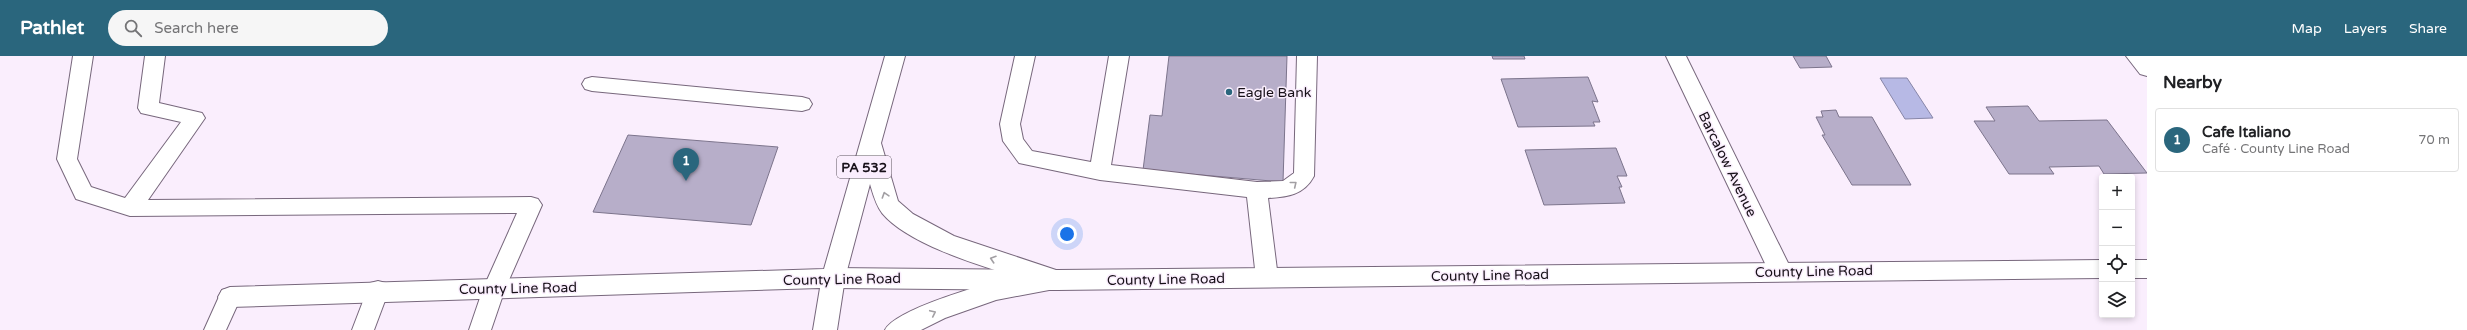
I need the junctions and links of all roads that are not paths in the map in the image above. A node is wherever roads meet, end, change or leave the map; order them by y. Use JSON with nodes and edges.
{"nodes":[{"id":1,"x":82,"y":56,"type":"edge"},
{"id":2,"x":155,"y":56,"type":"edge"},
{"id":3,"x":894,"y":56,"type":"edge"},
{"id":4,"x":1025,"y":56,"type":"edge"},
{"id":5,"x":1119,"y":56,"type":"edge"},
{"id":6,"x":1307,"y":56,"type":"edge"},
{"id":7,"x":1676,"y":56,"type":"edge"},
{"id":8,"x":2136,"y":56,"type":"edge"},
{"id":9,"x":2147,"y":69,"type":"edge"},
{"id":10,"x":592,"y":84,"type":"dead end"},
{"id":11,"x":802,"y":104,"type":"dead end"},
{"id":12,"x":871,"y":143,"type":"junction"},
{"id":13,"x":1100,"y":172,"type":"junction"},
{"id":14,"x":1257,"y":190,"type":"junction"},
{"id":15,"x":130,"y":208,"type":"junction"},
{"id":16,"x":2099,"y":269,"type":"edge"},
{"id":17,"x":2135,"y":269,"type":"edge"},
{"id":18,"x":2147,"y":269,"type":"edge"},
{"id":19,"x":1780,"y":271,"type":"junction"},
{"id":20,"x":832,"y":278,"type":"junction"},
{"id":21,"x":1267,"y":278,"type":"junction"},
{"id":22,"x":1057,"y":280,"type":"junction"},
{"id":23,"x":494,"y":289,"type":"junction"},
{"id":24,"x":378,"y":290,"type":"junction"},
{"id":25,"x":230,"y":297,"type":"joint"},
{"id":26,"x":215,"y":330,"type":"edge"},
{"id":27,"x":363,"y":330,"type":"edge"},
{"id":28,"x":480,"y":330,"type":"edge"},
{"id":29,"x":826,"y":330,"type":"edge"},
{"id":30,"x":897,"y":330,"type":"edge"}],
"edges":[{"from":1,"to":15,"type":"lane"},
{"from":2,"to":15,"type":"lane"},
{"from":3,"to":12,"type":"main road","number":"PA 532"},
{"from":4,"to":13,"type":"lane"},
{"from":5,"to":13,"type":"lane"},
{"from":14,"to":6,"type":"lane","one_way":true},
{"from":7,"to":19,"type":"main road","name":"Barcalow Avenue"},
{"from":8,"to":9,"type":"main road"},
{"from":10,"to":11,"type":"lane"},
{"from":12,"to":20,"type":"main road","number":"PA 532"},
{"from":22,"to":12,"type":"main road","one_way":true},
{"from":13,"to":14,"type":"lane"},
{"from":14,"to":21,"type":"lane"},
{"from":15,"to":23,"type":"lane"},
{"from":16,"to":19,"type":"main road","name":"County Line Road"},
{"from":17,"to":18,"type":"main road"},
{"from":19,"to":21,"type":"main road","name":"County Line Road"},
{"from":20,"to":22,"type":"main road","name":"County Line Road"},
{"from":20,"to":23,"type":"main road","name":"County Line Road"},
{"from":20,"to":29,"type":"main road","number":"PA 532"},
{"from":21,"to":22,"type":"main road","name":"County Line Road"},
{"from":30,"to":22,"type":"main road","one_way":true},
{"from":23,"to":24,"type":"main road","name":"County Line Road"},
{"from":23,"to":28,"type":"lane"},
{"from":24,"to":25,"type":"main road","name":"County Line Road"},
{"from":24,"to":27,"type":"lane"},
{"from":25,"to":26,"type":"lane"}]}
